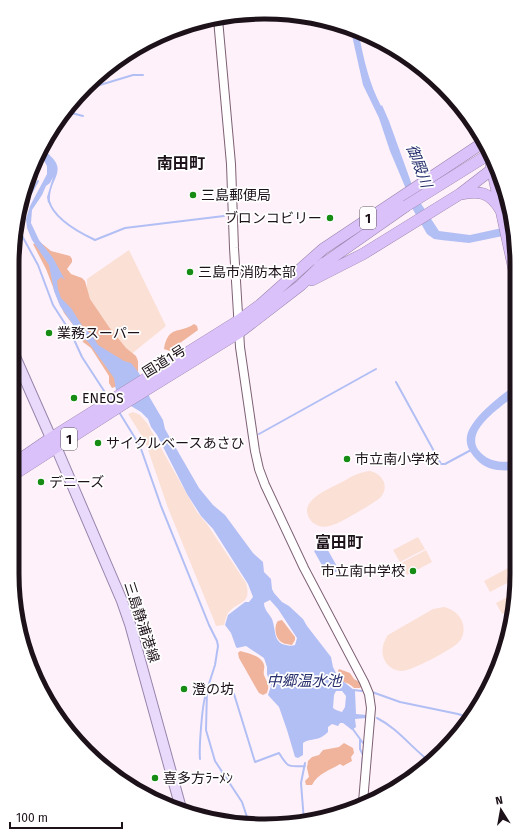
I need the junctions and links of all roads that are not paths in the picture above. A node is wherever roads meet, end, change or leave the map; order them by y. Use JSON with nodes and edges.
{"nodes":[{"id":1,"x":218,"y":24,"type":"edge"},
{"id":2,"x":479,"y":145,"type":"edge"},
{"id":3,"x":485,"y":157,"type":"edge"},
{"id":4,"x":491,"y":170,"type":"edge"},
{"id":5,"x":496,"y":183,"type":"edge"},
{"id":6,"x":460,"y":194,"type":"junction"},
{"id":7,"x":501,"y":211,"type":"junction"},
{"id":8,"x":509,"y":246,"type":"edge"},
{"id":9,"x":324,"y":263,"type":"junction"},
{"id":10,"x":301,"y":285,"type":"junction"},
{"id":11,"x":260,"y":305,"type":"junction"},
{"id":12,"x":239,"y":327,"type":"junction"},
{"id":13,"x":19,"y":365,"type":"edge"},
{"id":14,"x":54,"y":443,"type":"junction"},
{"id":15,"x":19,"y":461,"type":"edge"},
{"id":16,"x":19,"y":470,"type":"edge"},
{"id":17,"x":363,"y":798,"type":"edge"},
{"id":18,"x":180,"y":803,"type":"edge"}],
"edges":[{"from":1,"to":12,"type":"street"},
{"from":2,"to":11,"type":"highway","number":"1"},
{"from":3,"to":9,"type":"highway","name":"国道1号","number":"1","bridge":true},
{"from":4,"to":6,"type":"highway","number":"1"},
{"from":5,"to":7,"type":"highway"},
{"from":6,"to":7,"type":"highway","number":"1"},
{"from":6,"to":10,"type":"highway","number":"1"},
{"from":7,"to":8,"type":"highway"},
{"from":9,"to":10,"type":"highway","name":"国道1号","number":"1"},
{"from":9,"to":11,"type":"highway","name":"国道1号","number":"1"},
{"from":10,"to":12,"type":"highway","name":"国道1号","number":"1"},
{"from":11,"to":12,"type":"highway","number":"1"},
{"from":12,"to":14,"type":"highway","name":"国道1号","number":"1"},
{"from":12,"to":17,"type":"street"},
{"from":13,"to":14,"type":"main road","name":"三島静浦港線"},
{"from":14,"to":15,"type":"highway","name":"国道1号","number":"1"},
{"from":14,"to":16,"type":"highway","name":"国道1号","number":"1"},
{"from":14,"to":18,"type":"main road","name":"三島静浦港線"}]}
